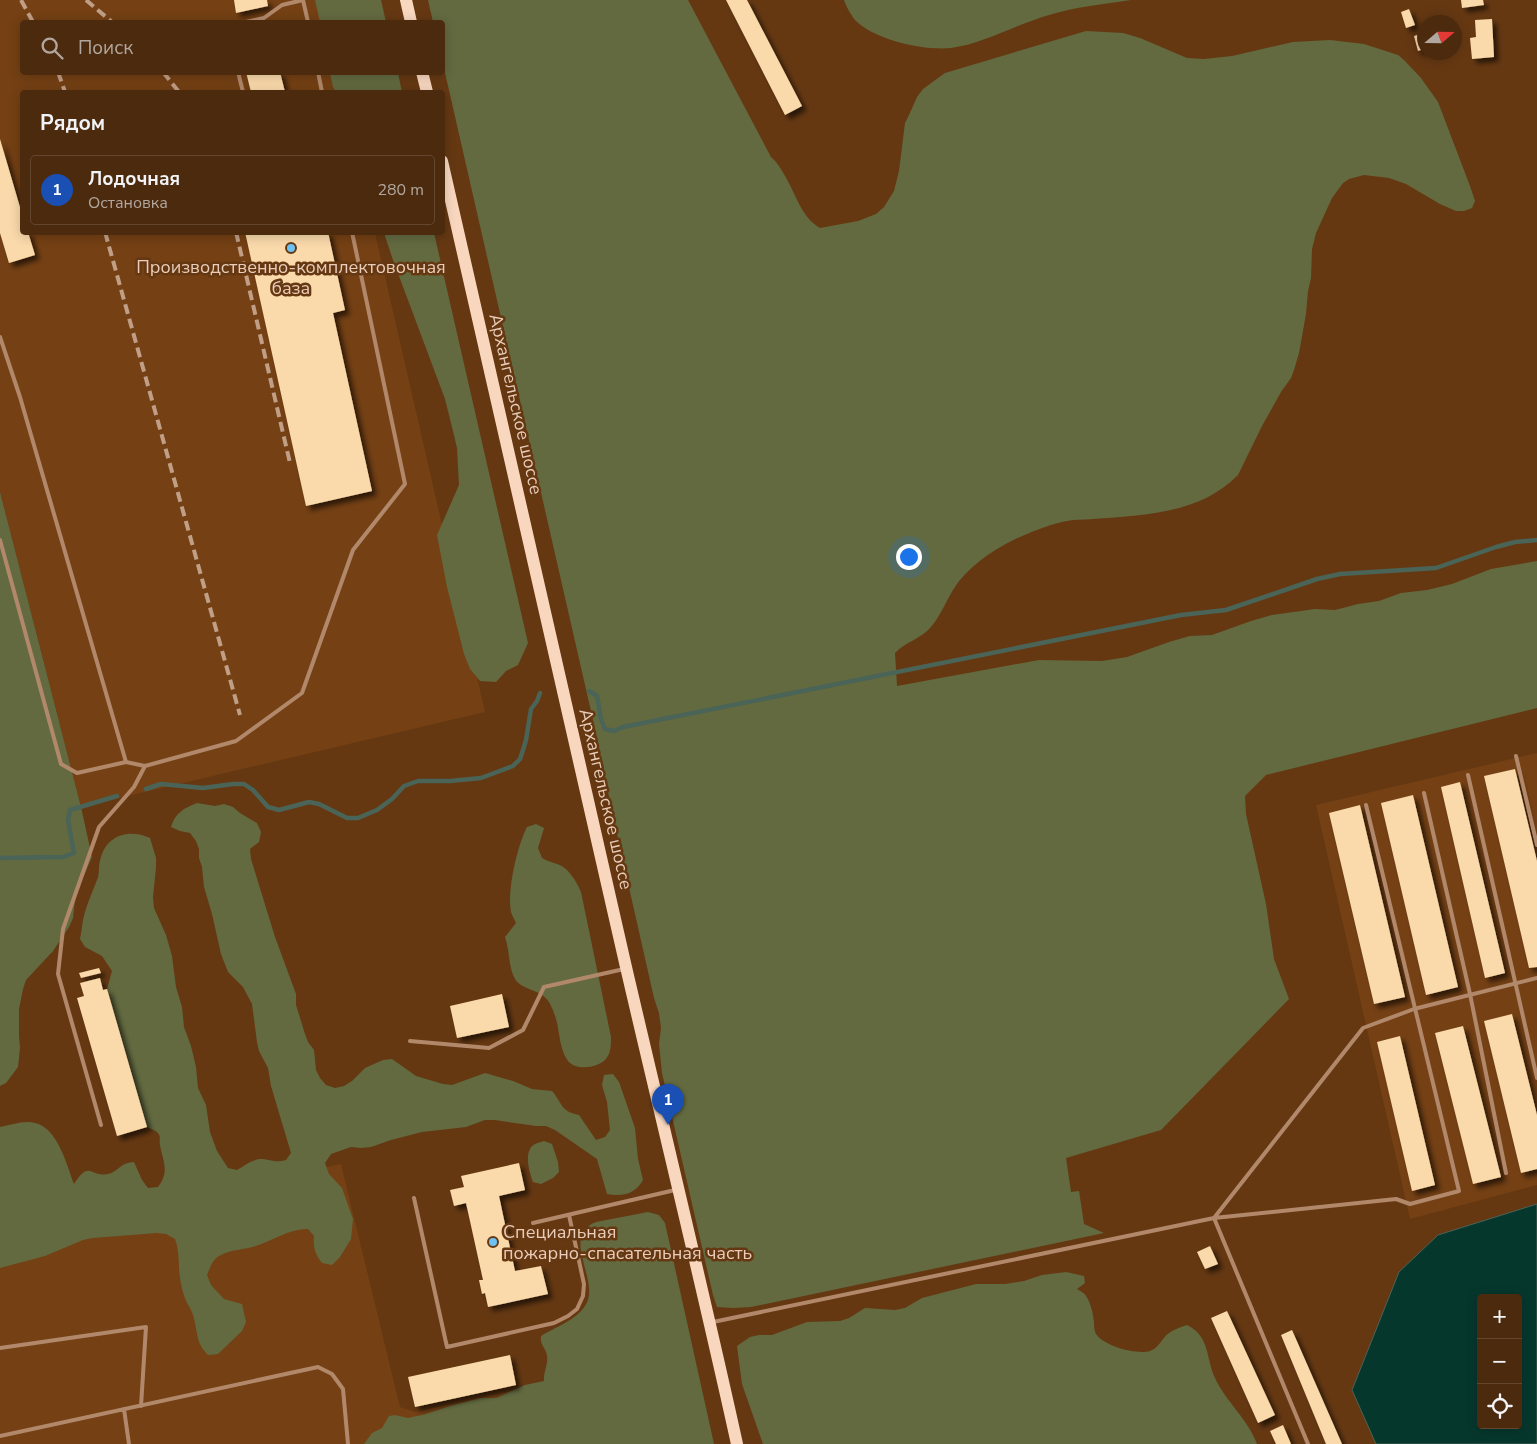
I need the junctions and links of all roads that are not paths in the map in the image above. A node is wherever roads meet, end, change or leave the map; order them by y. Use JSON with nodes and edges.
{"nodes":[{"id":1,"x":303,"y":0,"type":"edge"},
{"id":2,"x":406,"y":0,"type":"edge"},
{"id":3,"x":255,"y":20,"type":"edge"},
{"id":4,"x":308,"y":20,"type":"edge"},
{"id":5,"x":411,"y":20,"type":"edge"},
{"id":6,"x":239,"y":75,"type":"edge"},
{"id":7,"x":319,"y":75,"type":"edge"},
{"id":8,"x":423,"y":75,"type":"edge"},
{"id":9,"x":242,"y":90,"type":"edge"},
{"id":10,"x":322,"y":90,"type":"edge"},
{"id":11,"x":426,"y":90,"type":"edge"},
{"id":12,"x":445,"y":174,"type":"edge"},
{"id":13,"x":353,"y":235,"type":"edge"},
{"id":14,"x":0,"y":337,"type":"edge"},
{"id":15,"x":0,"y":540,"type":"edge"},
{"id":16,"x":1516,"y":756,"type":"dead end"},
{"id":17,"x":126,"y":762,"type":"junction"},
{"id":18,"x":145,"y":766,"type":"junction"},
{"id":19,"x":1468,"y":775,"type":"dead end"},
{"id":20,"x":1424,"y":793,"type":"dead end"},
{"id":21,"x":1366,"y":805,"type":"dead end"},
{"id":22,"x":1537,"y":845,"type":"edge"},
{"id":23,"x":627,"y":969,"type":"junction"},
{"id":24,"x":1537,"y":978,"type":"edge"},
{"id":25,"x":1516,"y":983,"type":"junction"},
{"id":26,"x":1470,"y":994,"type":"junction"},
{"id":27,"x":1414,"y":1009,"type":"junction"},
{"id":28,"x":410,"y":1041,"type":"dead end"},
{"id":29,"x":1537,"y":1078,"type":"edge"},
{"id":30,"x":101,"y":1125,"type":"dead end"},
{"id":31,"x":1506,"y":1174,"type":"dead end"},
{"id":32,"x":678,"y":1189,"type":"junction"},
{"id":33,"x":414,"y":1198,"type":"dead end"},
{"id":34,"x":569,"y":1215,"type":"junction"},
{"id":35,"x":1214,"y":1218,"type":"junction"},
{"id":36,"x":533,"y":1223,"type":"dead end"},
{"id":37,"x":710,"y":1322,"type":"junction"},
{"id":38,"x":0,"y":1348,"type":"edge"},
{"id":39,"x":140,"y":1406,"type":"junction"},
{"id":40,"x":124,"y":1409,"type":"junction"},
{"id":41,"x":0,"y":1436,"type":"edge"},
{"id":42,"x":129,"y":1444,"type":"edge"},
{"id":43,"x":348,"y":1444,"type":"edge"},
{"id":44,"x":737,"y":1444,"type":"edge"},
{"id":45,"x":1308,"y":1444,"type":"edge"}],
"edges":[{"from":1,"to":3,"type":"lane"},
{"from":1,"to":4,"type":"lane"},
{"from":2,"to":5,"type":"main road"},
{"from":6,"to":9,"type":"lane"},
{"from":7,"to":10,"type":"lane"},
{"from":8,"to":11,"type":"main road"},
{"from":12,"to":23,"type":"main road","name":"Архангельское шоссе"},
{"from":13,"to":18,"type":"lane"},
{"from":14,"to":17,"type":"lane"},
{"from":15,"to":17,"type":"lane"},
{"from":16,"to":22,"type":"lane"},
{"from":17,"to":18,"type":"lane"},
{"from":18,"to":30,"type":"lane"},
{"from":19,"to":25,"type":"lane"},
{"from":20,"to":26,"type":"lane"},
{"from":21,"to":27,"type":"lane"},
{"from":23,"to":28,"type":"lane"},
{"from":23,"to":32,"type":"main road","name":"Архангельское шоссе"},
{"from":24,"to":25,"type":"lane"},
{"from":25,"to":26,"type":"lane"},
{"from":25,"to":29,"type":"lane"},
{"from":26,"to":27,"type":"lane"},
{"from":26,"to":31,"type":"lane"},
{"from":27,"to":35,"type":"lane"},
{"from":27,"to":35,"type":"lane"},
{"from":32,"to":34,"type":"lane"},
{"from":32,"to":37,"type":"main road","name":"Архангельское шоссе"},
{"from":33,"to":34,"type":"lane"},
{"from":34,"to":36,"type":"lane"},
{"from":35,"to":37,"type":"lane"},
{"from":35,"to":45,"type":"lane"},
{"from":37,"to":44,"type":"main road","name":"Архангельское шоссе"},
{"from":38,"to":39,"type":"lane"},
{"from":39,"to":40,"type":"lane"},
{"from":39,"to":43,"type":"lane"},
{"from":40,"to":41,"type":"lane"},
{"from":40,"to":42,"type":"lane"}]}
